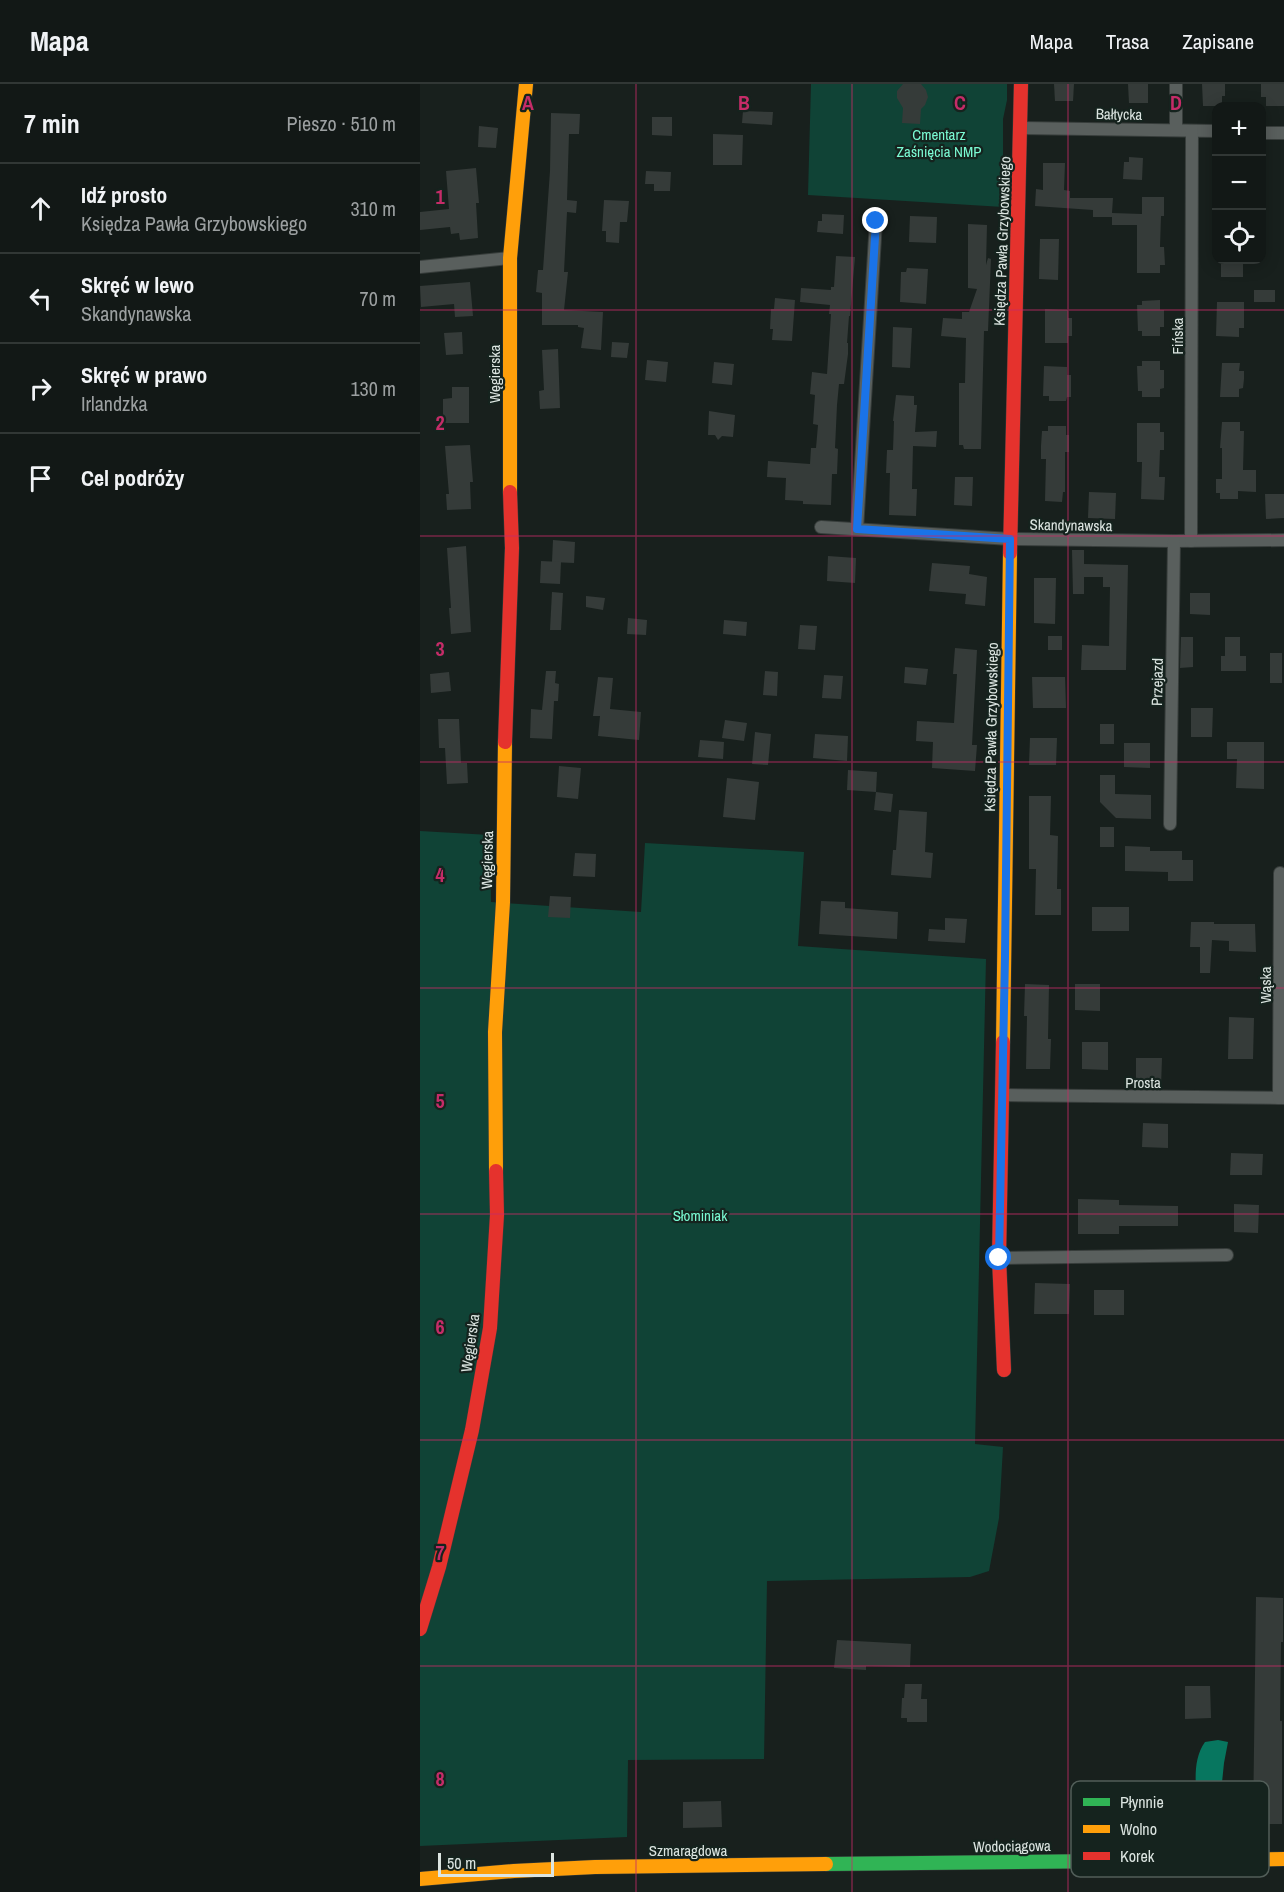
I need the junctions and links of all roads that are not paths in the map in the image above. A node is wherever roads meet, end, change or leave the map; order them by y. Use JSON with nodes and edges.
{"nodes":[{"id":1,"x":526,"y":84,"type":"edge"},
{"id":2,"x":1021,"y":84,"type":"edge"},
{"id":3,"x":1176,"y":84,"type":"edge"},
{"id":4,"x":1021,"y":128,"type":"junction"},
{"id":5,"x":1176,"y":130,"type":"junction"},
{"id":6,"x":1192,"y":131,"type":"junction"},
{"id":7,"x":1212,"y":131,"type":"edge"},
{"id":8,"x":1266,"y":133,"type":"edge"},
{"id":9,"x":1284,"y":134,"type":"edge"},
{"id":10,"x":876,"y":221,"type":"dead end"},
{"id":11,"x":510,"y":258,"type":"junction"},
{"id":12,"x":420,"y":267,"type":"edge"},
{"id":13,"x":821,"y":527,"type":"dead end"},
{"id":14,"x":857,"y":529,"type":"junction"},
{"id":15,"x":1010,"y":539,"type":"junction"},
{"id":16,"x":1284,"y":540,"type":"edge"},
{"id":17,"x":1174,"y":541,"type":"junction"},
{"id":18,"x":1191,"y":541,"type":"junction"},
{"id":19,"x":1170,"y":824,"type":"dead end"},
{"id":20,"x":1280,"y":873,"type":"dead end"},
{"id":21,"x":1002,"y":1095,"type":"junction"},
{"id":22,"x":1282,"y":1098,"type":"edge"},
{"id":23,"x":1227,"y":1255,"type":"dead end"},
{"id":24,"x":999,"y":1258,"type":"junction"},
{"id":25,"x":1004,"y":1370,"type":"dead end"},
{"id":26,"x":420,"y":1629,"type":"edge"},
{"id":27,"x":1269,"y":1860,"type":"edge"},
{"id":28,"x":1284,"y":1860,"type":"edge"},
{"id":29,"x":1071,"y":1862,"type":"edge"},
{"id":30,"x":957,"y":1863,"type":"joint"},
{"id":31,"x":420,"y":1879,"type":"edge"}],
"edges":[{"from":1,"to":11,"type":"street","name":"Węgierska"},
{"from":2,"to":4,"type":"street","name":"Księdza Pawła Grzybowskiego"},
{"from":3,"to":5,"type":"street"},
{"from":4,"to":5,"type":"street","name":"Bałtycka"},
{"from":4,"to":15,"type":"street","name":"Księdza Pawła Grzybowskiego"},
{"from":5,"to":6,"type":"street","name":"Bałtycka"},
{"from":6,"to":7,"type":"street","name":"Bałtycka"},
{"from":6,"to":18,"type":"street","name":"Fińska"},
{"from":8,"to":9,"type":"street"},
{"from":10,"to":14,"type":"street"},
{"from":11,"to":12,"type":"street"},
{"from":11,"to":26,"type":"street","name":"Węgierska"},
{"from":13,"to":14,"type":"street","name":"Skandynawska"},
{"from":14,"to":15,"type":"street","name":"Skandynawska"},
{"from":15,"to":17,"type":"street","name":"Skandynawska"},
{"from":15,"to":21,"type":"street","name":"Księdza Pawła Grzybowskiego"},
{"from":16,"to":18,"type":"street","name":"Skandynawska"},
{"from":17,"to":18,"type":"street","name":"Skandynawska"},
{"from":17,"to":19,"type":"street","name":"Przejazd"},
{"from":20,"to":22,"type":"street","name":"Wąska"},
{"from":21,"to":22,"type":"street","name":"Prosta"},
{"from":21,"to":24,"type":"street","name":"Księdza Pawła Grzybowskiego"},
{"from":23,"to":24,"type":"street"},
{"from":24,"to":25,"type":"street","name":"Księdza Pawła Grzybowskiego"},
{"from":27,"to":28,"type":"street","name":"Wodociągowa"},
{"from":29,"to":30,"type":"street","name":"Wodociągowa"},
{"from":30,"to":31,"type":"street","name":"Szmaragdowa"}]}
